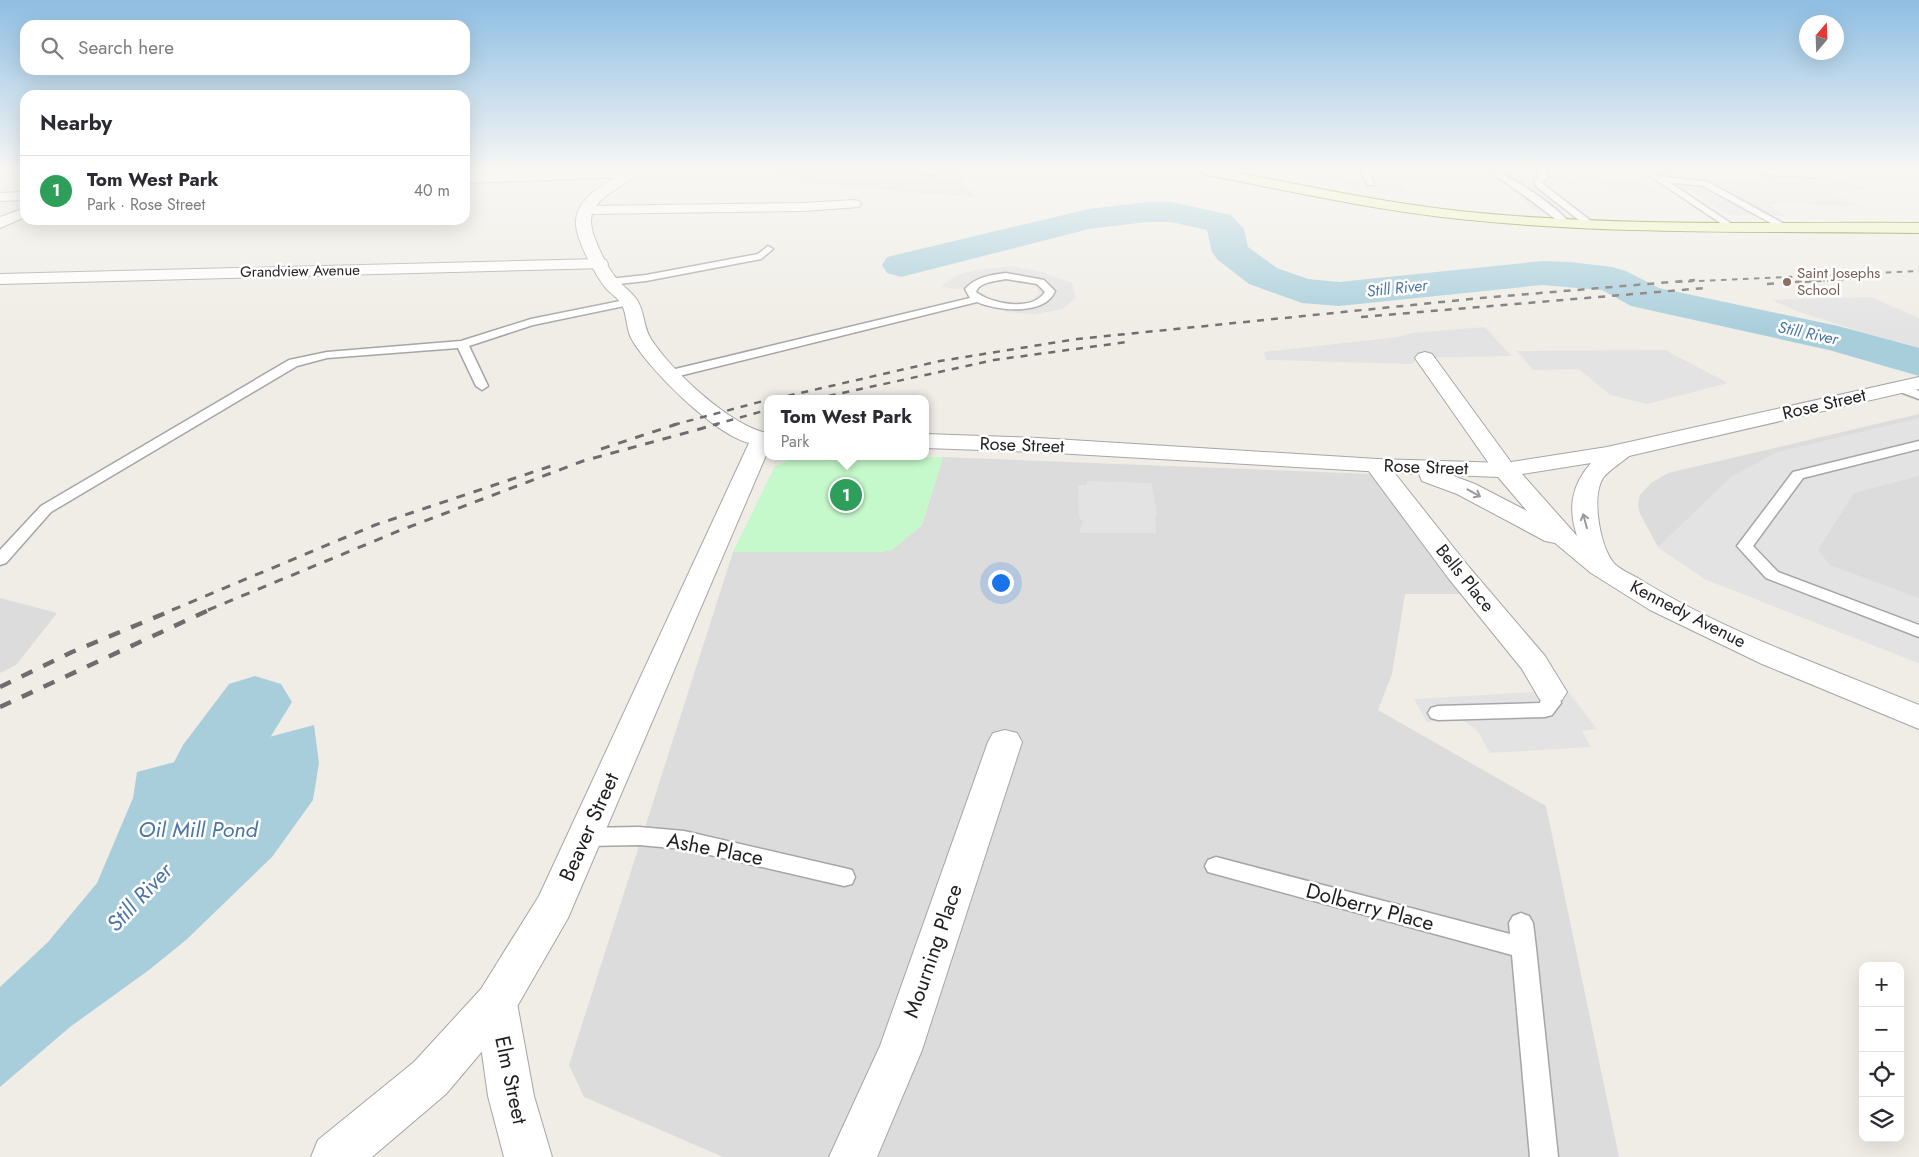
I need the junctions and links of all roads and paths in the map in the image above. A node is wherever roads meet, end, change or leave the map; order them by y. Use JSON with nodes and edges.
{"nodes":[{"id":1,"x":584,"y":224,"type":"edge"},
{"id":2,"x":1635,"y":224,"type":"edge"},
{"id":3,"x":1728,"y":224,"type":"edge"},
{"id":4,"x":1780,"y":224,"type":"edge"},
{"id":5,"x":1731,"y":226,"type":"junction"},
{"id":6,"x":1786,"y":227,"type":"junction"},
{"id":7,"x":1919,"y":228,"type":"edge"},
{"id":8,"x":768,"y":249,"type":"dead end"},
{"id":9,"x":600,"y":264,"type":"junction"},
{"id":10,"x":0,"y":279,"type":"edge"},
{"id":11,"x":610,"y":282,"type":"junction"},
{"id":12,"x":977,"y":299,"type":"junction"},
{"id":13,"x":630,"y":302,"type":"junction"},
{"id":14,"x":462,"y":344,"type":"junction"},
{"id":15,"x":1425,"y":358,"type":"dead end"},
{"id":16,"x":670,"y":374,"type":"junction"},
{"id":17,"x":482,"y":386,"type":"dead end"},
{"id":18,"x":1912,"y":388,"type":"edge"},
{"id":19,"x":764,"y":441,"type":"edge"},
{"id":20,"x":929,"y":441,"type":"edge"},
{"id":21,"x":1919,"y":445,"type":"edge"},
{"id":22,"x":1622,"y":450,"type":"junction"},
{"id":23,"x":1377,"y":466,"type":"junction"},
{"id":24,"x":1505,"y":470,"type":"junction"},
{"id":25,"x":1568,"y":542,"type":"junction"},
{"id":26,"x":0,"y":560,"type":"edge"},
{"id":27,"x":1601,"y":567,"type":"junction"},
{"id":28,"x":1919,"y":631,"type":"edge"},
{"id":29,"x":1551,"y":692,"type":"joint"},
{"id":30,"x":1438,"y":713,"type":"dead end"},
{"id":31,"x":1919,"y":718,"type":"edge"},
{"id":32,"x":1005,"y":742,"type":"dead end"},
{"id":33,"x":584,"y":837,"type":"junction"},
{"id":34,"x":1216,"y":866,"type":"dead end"},
{"id":35,"x":844,"y":877,"type":"dead end"},
{"id":36,"x":1521,"y":923,"type":"dead end"},
{"id":37,"x":1524,"y":948,"type":"junction"},
{"id":38,"x":496,"y":1003,"type":"junction"},
{"id":39,"x":344,"y":1153,"type":"edge"},
{"id":40,"x":528,"y":1157,"type":"edge"},
{"id":41,"x":853,"y":1157,"type":"edge"},
{"id":42,"x":1544,"y":1157,"type":"edge"}],
"edges":[{"from":1,"to":9,"type":"street"},
{"from":2,"to":5,"type":"main road"},
{"from":3,"to":5,"type":"lane"},
{"from":4,"to":6,"type":"lane"},
{"from":5,"to":6,"type":"main road"},
{"from":6,"to":7,"type":"main road"},
{"from":8,"to":11,"type":"lane"},
{"from":9,"to":10,"type":"street","name":"Grandview Avenue"},
{"from":9,"to":11,"type":"street"},
{"from":11,"to":13,"type":"street"},
{"from":12,"to":12,"type":"lane"},
{"from":12,"to":16,"type":"lane"},
{"from":13,"to":14,"type":"lane"},
{"from":13,"to":16,"type":"street"},
{"from":14,"to":17,"type":"lane"},
{"from":14,"to":26,"type":"lane"},
{"from":15,"to":24,"type":"street","name":"Kennedy Avenue"},
{"from":16,"to":19,"type":"street"},
{"from":18,"to":22,"type":"street","name":"Rose Street"},
{"from":19,"to":33,"type":"street","name":"Beaver Street"},
{"from":20,"to":23,"type":"street","name":"Rose Street"},
{"from":21,"to":28,"type":"lane"},
{"from":22,"to":24,"type":"street","name":"Rose Street"},
{"from":27,"to":22,"type":"street","one_way":true},
{"from":23,"to":24,"type":"street","name":"Rose Street"},
{"from":23,"to":25,"type":"street","one_way":true},
{"from":23,"to":29,"type":"street","name":"Bells Place"},
{"from":24,"to":25,"type":"street","name":"Kennedy Avenue"},
{"from":25,"to":27,"type":"street","name":"Kennedy Avenue"},
{"from":27,"to":31,"type":"street","name":"Kennedy Avenue"},
{"from":29,"to":30,"type":"lane"},
{"from":32,"to":41,"type":"street","name":"Mourning Place"},
{"from":33,"to":35,"type":"lane","name":"Ashe Place"},
{"from":33,"to":38,"type":"street","name":"Beaver Street"},
{"from":34,"to":37,"type":"lane","name":"Dolberry Place"},
{"from":36,"to":37,"type":"lane"},
{"from":37,"to":42,"type":"lane"},
{"from":38,"to":39,"type":"street","name":"Beaver Street"},
{"from":38,"to":40,"type":"street","name":"Elm Street"}]}
